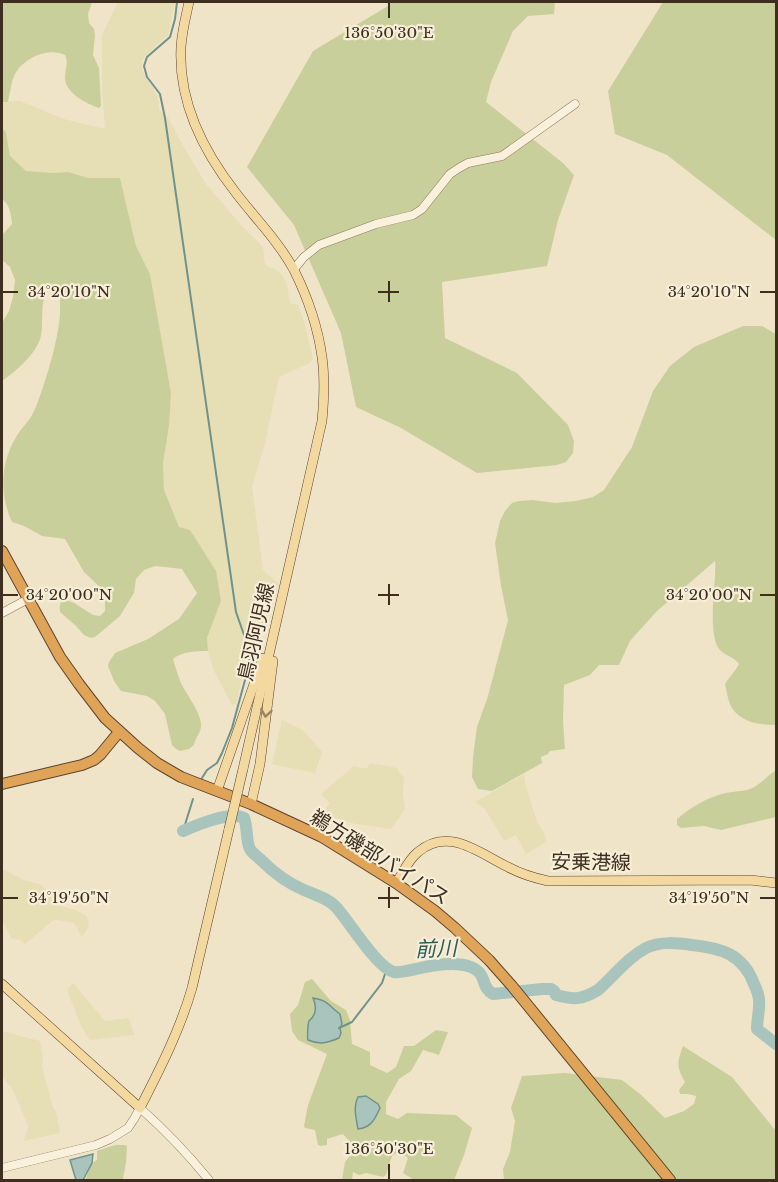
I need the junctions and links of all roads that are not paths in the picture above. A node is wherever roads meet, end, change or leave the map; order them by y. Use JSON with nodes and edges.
{"nodes":[{"id":1,"x":189,"y":2,"type":"edge"},
{"id":2,"x":576,"y":104,"type":"dead end"},
{"id":3,"x":294,"y":269,"type":"junction"},
{"id":4,"x":2,"y":551,"type":"edge"},
{"id":5,"x":28,"y":599,"type":"junction"},
{"id":6,"x":2,"y":613,"type":"edge"},
{"id":7,"x":279,"y":614,"type":"junction"},
{"id":8,"x":119,"y":732,"type":"junction"},
{"id":9,"x":2,"y":784,"type":"edge"},
{"id":10,"x":217,"y":791,"type":"junction"},
{"id":11,"x":251,"y":804,"type":"junction"},
{"id":12,"x":396,"y":883,"type":"junction"},
{"id":13,"x":777,"y":883,"type":"edge"},
{"id":14,"x":2,"y":984,"type":"edge"},
{"id":15,"x":140,"y":1108,"type":"junction"},
{"id":16,"x":2,"y":1168,"type":"edge"},
{"id":17,"x":209,"y":1180,"type":"edge"},
{"id":18,"x":670,"y":1180,"type":"edge"}],
"edges":[{"from":1,"to":3,"type":"main road","name":"鳥羽阿児線"},
{"from":2,"to":3,"type":"street"},
{"from":3,"to":7,"type":"main road","name":"鳥羽阿児線"},
{"from":4,"to":5,"type":"highway","name":"鵜方磯部バイパス"},
{"from":5,"to":6,"type":"street"},
{"from":5,"to":8,"type":"highway","name":"鵜方磯部バイパス"},
{"from":7,"to":10,"type":"main road"},
{"from":7,"to":11,"type":"main road","one_way":true},
{"from":7,"to":15,"type":"main road","name":"鳥羽阿児線","bridge":true},
{"from":8,"to":9,"type":"highway"},
{"from":8,"to":10,"type":"highway","name":"鵜方磯部バイパス"},
{"from":10,"to":11,"type":"highway","name":"鵜方磯部バイパス"},
{"from":11,"to":12,"type":"highway","name":"鵜方磯部バイパス"},
{"from":12,"to":13,"type":"main road","name":"安乗港線"},
{"from":12,"to":18,"type":"highway","name":"鵜方磯部バイパス"},
{"from":14,"to":15,"type":"main road"},
{"from":15,"to":16,"type":"street"},
{"from":15,"to":17,"type":"street"}]}
